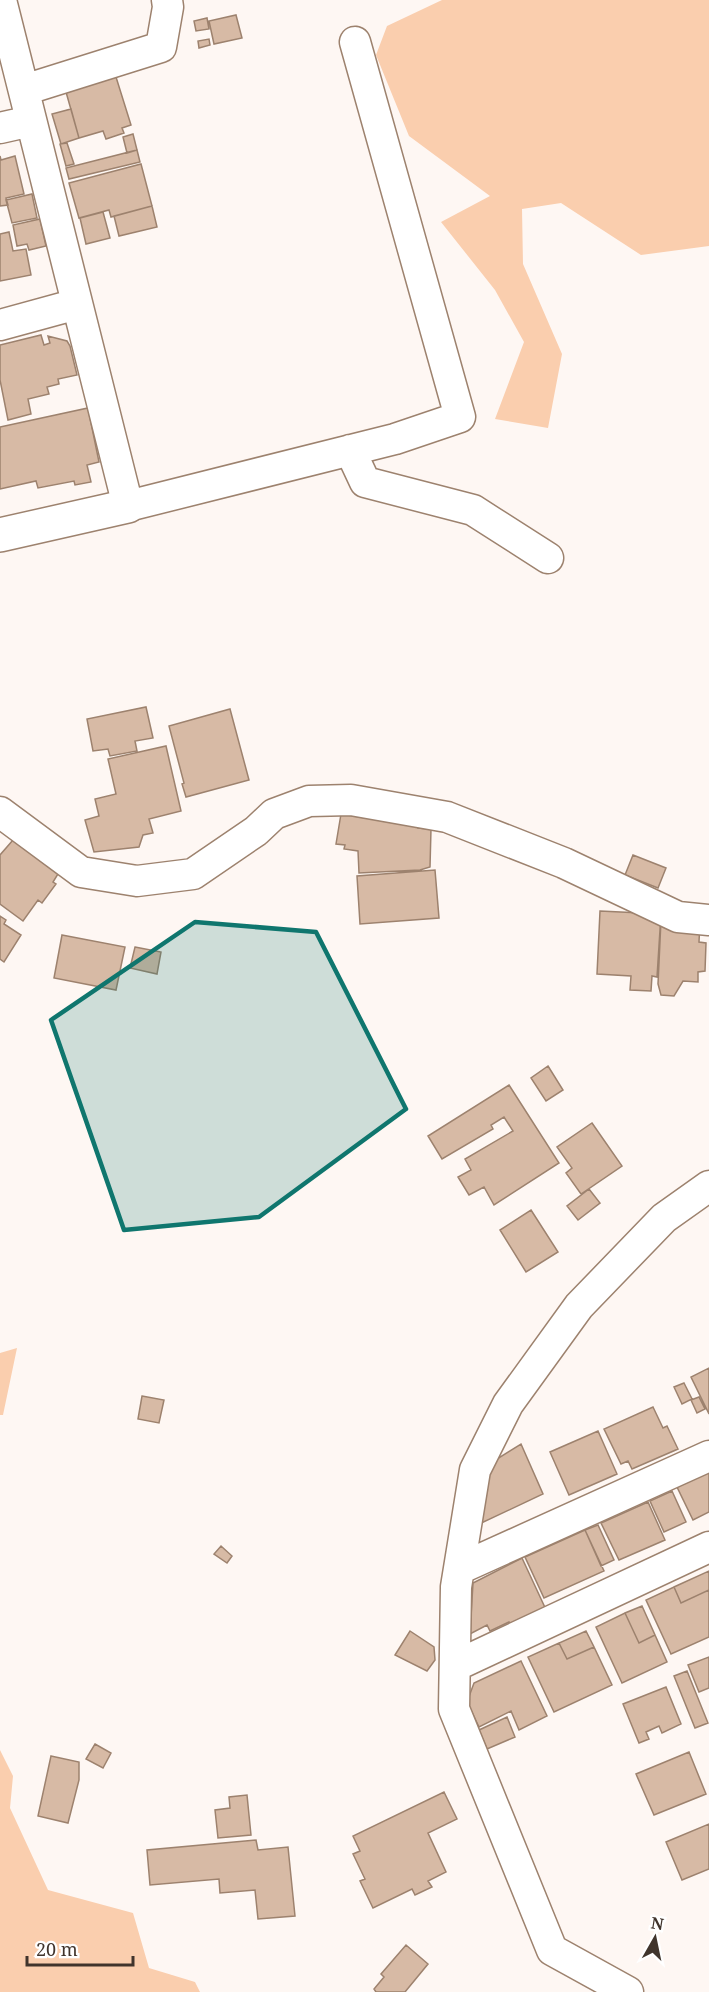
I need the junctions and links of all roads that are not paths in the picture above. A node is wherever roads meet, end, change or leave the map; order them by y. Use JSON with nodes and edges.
{"nodes":[{"id":1,"x":1,"y":0,"type":"edge"},
{"id":2,"x":167,"y":0,"type":"edge"},
{"id":3,"x":355,"y":42,"type":"dead end"},
{"id":4,"x":24,"y":90,"type":"junction"},
{"id":5,"x":31,"y":121,"type":"junction"},
{"id":6,"x":0,"y":129,"type":"edge"},
{"id":7,"x":78,"y":304,"type":"junction"},
{"id":8,"x":0,"y":325,"type":"edge"},
{"id":9,"x":350,"y":450,"type":"junction"},
{"id":10,"x":128,"y":506,"type":"junction"},
{"id":11,"x":0,"y":535,"type":"edge"},
{"id":12,"x":548,"y":558,"type":"dead end"},
{"id":13,"x":0,"y":812,"type":"edge"},
{"id":14,"x":709,"y":920,"type":"edge"},
{"id":15,"x":709,"y":1186,"type":"edge"},
{"id":16,"x":709,"y":1456,"type":"edge"},
{"id":17,"x":709,"y":1547,"type":"edge"},
{"id":18,"x":459,"y":1569,"type":"junction"},
{"id":19,"x":455,"y":1666,"type":"junction"},
{"id":20,"x":628,"y":1992,"type":"edge"}],
"edges":[{"from":1,"to":4,"type":"street"},
{"from":2,"to":4,"type":"street"},
{"from":3,"to":9,"type":"street"},
{"from":4,"to":5,"type":"street"},
{"from":5,"to":6,"type":"street"},
{"from":5,"to":7,"type":"street"},
{"from":7,"to":8,"type":"street"},
{"from":7,"to":10,"type":"street"},
{"from":9,"to":10,"type":"street"},
{"from":9,"to":12,"type":"street"},
{"from":10,"to":11,"type":"street"},
{"from":13,"to":14,"type":"street"},
{"from":15,"to":18,"type":"street"},
{"from":16,"to":18,"type":"street"},
{"from":17,"to":19,"type":"street"},
{"from":18,"to":19,"type":"street"},
{"from":19,"to":20,"type":"street"}]}
